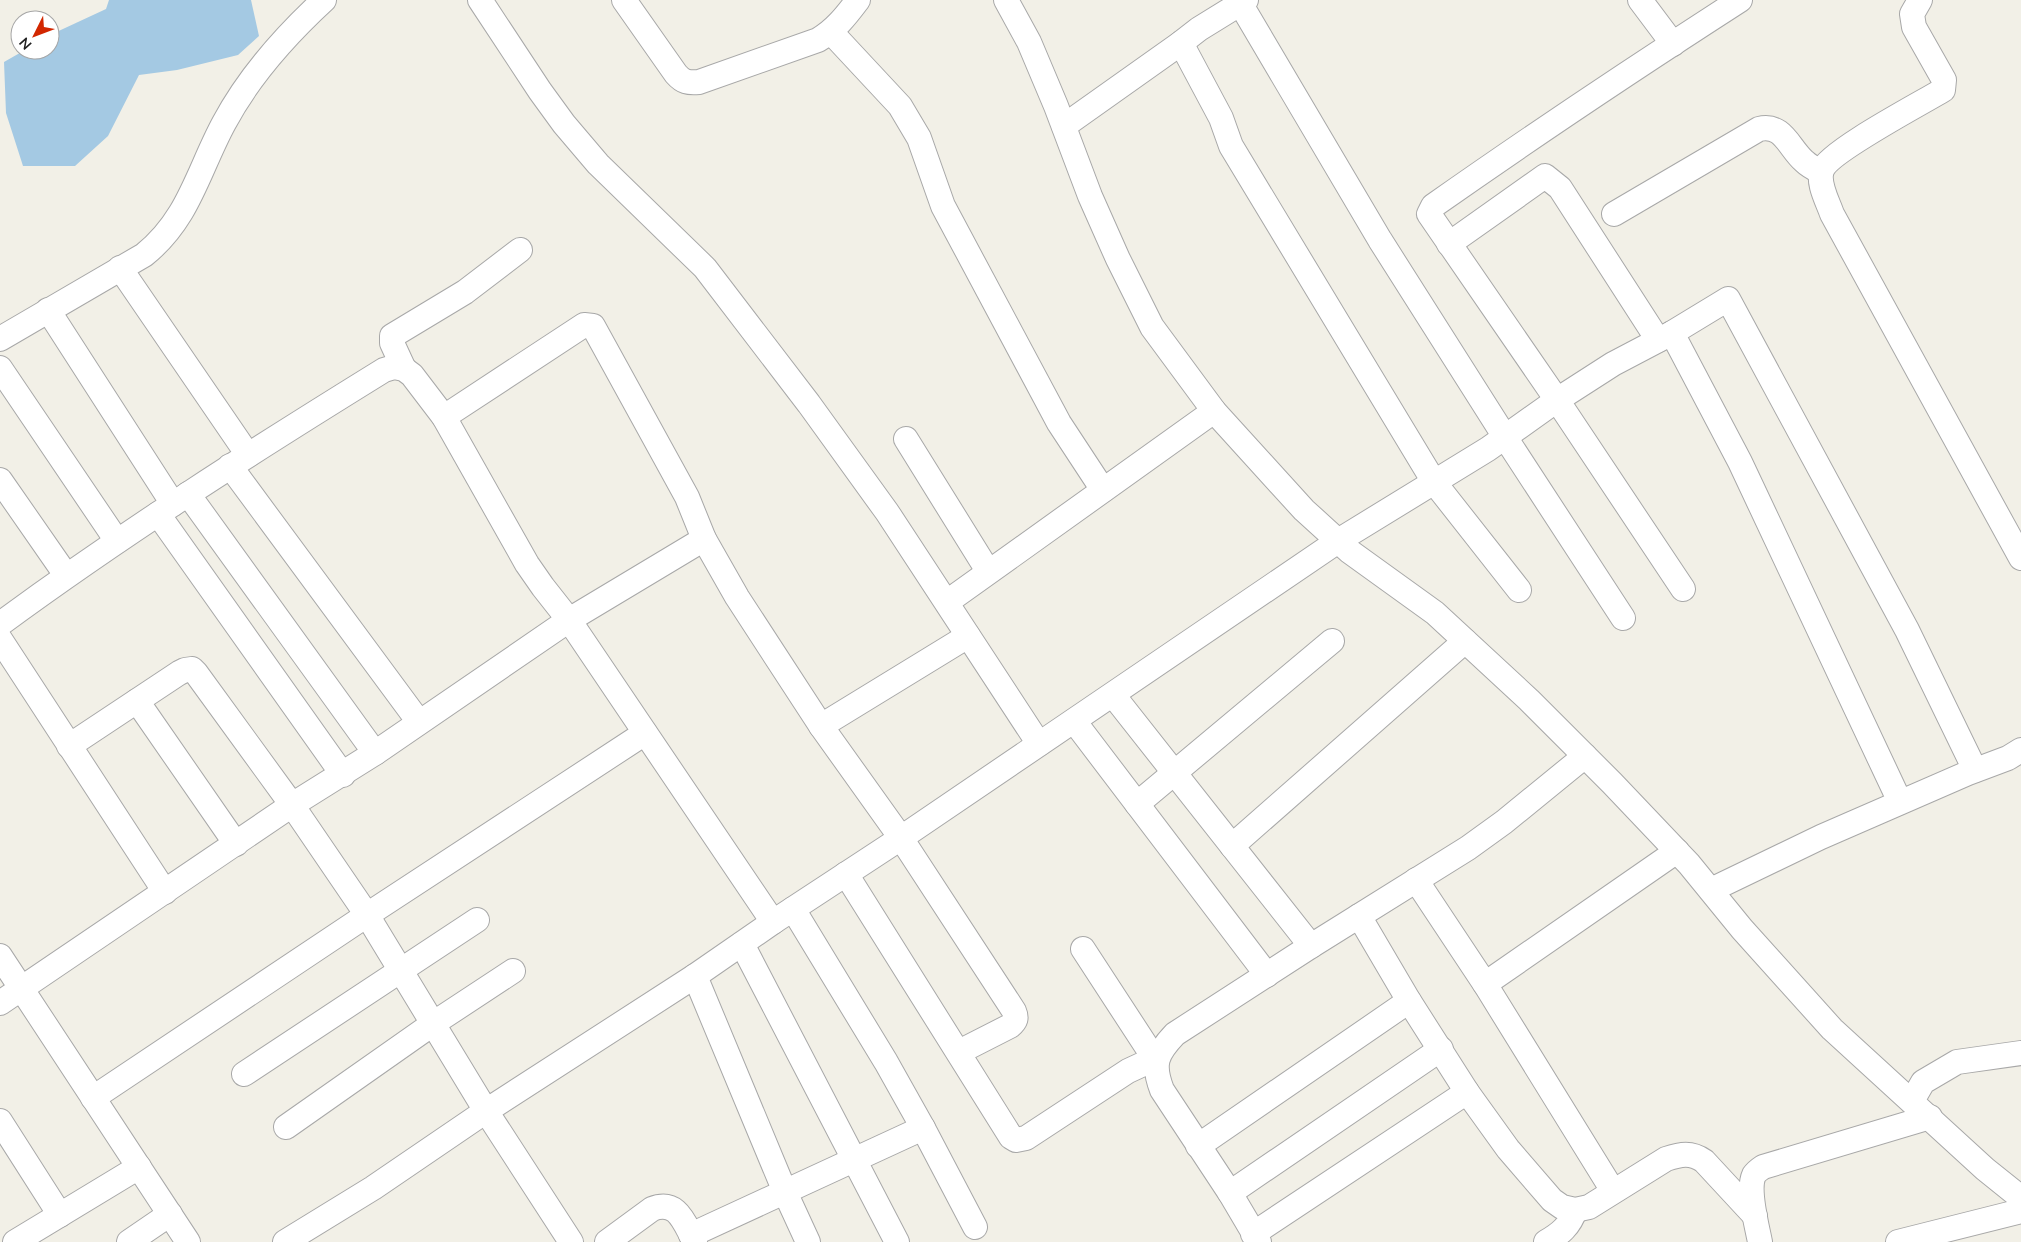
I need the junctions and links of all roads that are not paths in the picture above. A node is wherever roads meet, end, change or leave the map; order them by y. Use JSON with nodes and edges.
{"nodes":[{"id":1,"x":324,"y":0,"type":"edge"},
{"id":2,"x":480,"y":0,"type":"edge"},
{"id":3,"x":624,"y":0,"type":"edge"},
{"id":4,"x":858,"y":0,"type":"edge"},
{"id":5,"x":1006,"y":0,"type":"edge"},
{"id":6,"x":1640,"y":0,"type":"edge"},
{"id":7,"x":1740,"y":0,"type":"edge"},
{"id":8,"x":1920,"y":0,"type":"edge"},
{"id":9,"x":1243,"y":2,"type":"edge"},
{"id":10,"x":831,"y":32,"type":"junction"},
{"id":11,"x":1181,"y":43,"type":"junction"},
{"id":12,"x":1672,"y":44,"type":"junction"},
{"id":13,"x":1064,"y":126,"type":"junction"},
{"id":14,"x":1821,"y":172,"type":"junction"},
{"id":15,"x":1614,"y":214,"type":"dead end"},
{"id":16,"x":1450,"y":244,"type":"junction"},
{"id":17,"x":520,"y":250,"type":"dead end"},
{"id":18,"x":120,"y":268,"type":"junction"},
{"id":19,"x":48,"y":310,"type":"junction"},
{"id":20,"x":1665,"y":337,"type":"junction"},
{"id":21,"x":0,"y":339,"type":"edge"},
{"id":22,"x":0,"y":368,"type":"edge"},
{"id":23,"x":404,"y":369,"type":"junction"},
{"id":24,"x":1557,"y":400,"type":"junction"},
{"id":25,"x":1214,"y":411,"type":"junction"},
{"id":26,"x":444,"y":416,"type":"junction"},
{"id":27,"x":1505,"y":437,"type":"junction"},
{"id":28,"x":906,"y":439,"type":"dead end"},
{"id":29,"x":239,"y":460,"type":"junction"},
{"id":30,"x":0,"y":480,"type":"edge"},
{"id":31,"x":1434,"y":482,"type":"junction"},
{"id":32,"x":1103,"y":490,"type":"junction"},
{"id":33,"x":173,"y":504,"type":"junction"},
{"id":34,"x":704,"y":539,"type":"junction"},
{"id":35,"x":1338,"y":541,"type":"junction"},
{"id":36,"x":117,"y":542,"type":"junction"},
{"id":37,"x":2021,"y":558,"type":"edge"},
{"id":38,"x":988,"y":571,"type":"junction"},
{"id":39,"x":66,"y":575,"type":"junction"},
{"id":40,"x":1683,"y":589,"type":"dead end"},
{"id":41,"x":1519,"y":590,"type":"dead end"},
{"id":42,"x":946,"y":602,"type":"junction"},
{"id":43,"x":1623,"y":618,"type":"dead end"},
{"id":44,"x":569,"y":620,"type":"junction"},
{"id":45,"x":0,"y":624,"type":"edge"},
{"id":46,"x":968,"y":636,"type":"junction"},
{"id":47,"x":0,"y":638,"type":"edge"},
{"id":48,"x":1465,"y":640,"type":"junction"},
{"id":49,"x":1332,"y":641,"type":"dead end"},
{"id":50,"x":1114,"y":695,"type":"junction"},
{"id":51,"x":137,"y":701,"type":"junction"},
{"id":52,"x":1074,"y":721,"type":"junction"},
{"id":53,"x":420,"y":722,"type":"junction"},
{"id":54,"x":821,"y":726,"type":"junction"},
{"id":55,"x":645,"y":733,"type":"junction"},
{"id":56,"x":1039,"y":744,"type":"junction"},
{"id":57,"x":69,"y":746,"type":"junction"},
{"id":58,"x":2021,"y":750,"type":"edge"},
{"id":59,"x":375,"y":753,"type":"junction"},
{"id":60,"x":1585,"y":756,"type":"junction"},
{"id":61,"x":1975,"y":770,"type":"junction"},
{"id":62,"x":1175,"y":773,"type":"junction"},
{"id":63,"x":343,"y":774,"type":"junction"},
{"id":64,"x":1900,"y":802,"type":"junction"},
{"id":65,"x":1137,"y":804,"type":"junction"},
{"id":66,"x":292,"y":805,"type":"junction"},
{"id":67,"x":901,"y":838,"type":"junction"},
{"id":68,"x":236,"y":844,"type":"junction"},
{"id":69,"x":1232,"y":846,"type":"junction"},
{"id":70,"x":1677,"y":852,"type":"junction"},
{"id":71,"x":846,"y":874,"type":"junction"},
{"id":72,"x":1416,"y":880,"type":"junction"},
{"id":73,"x":1711,"y":890,"type":"junction"},
{"id":74,"x":165,"y":892,"type":"junction"},
{"id":75,"x":793,"y":908,"type":"junction"},
{"id":76,"x":367,"y":915,"type":"junction"},
{"id":77,"x":1359,"y":916,"type":"junction"},
{"id":78,"x":477,"y":920,"type":"dead end"},
{"id":79,"x":773,"y":922,"type":"junction"},
{"id":80,"x":742,"y":944,"type":"junction"},
{"id":81,"x":1310,"y":946,"type":"junction"},
{"id":82,"x":1083,"y":949,"type":"dead end"},
{"id":83,"x":0,"y":956,"type":"edge"},
{"id":84,"x":401,"y":969,"type":"junction"},
{"id":85,"x":513,"y":971,"type":"dead end"},
{"id":86,"x":1267,"y":975,"type":"junction"},
{"id":87,"x":695,"y":976,"type":"junction"},
{"id":88,"x":1484,"y":984,"type":"junction"},
{"id":89,"x":22,"y":989,"type":"junction"},
{"id":90,"x":1409,"y":1001,"type":"junction"},
{"id":91,"x":0,"y":1003,"type":"edge"},
{"id":92,"x":434,"y":1023,"type":"junction"},
{"id":93,"x":1441,"y":1049,"type":"junction"},
{"id":94,"x":959,"y":1052,"type":"junction"},
{"id":95,"x":2021,"y":1053,"type":"edge"},
{"id":96,"x":1156,"y":1061,"type":"junction"},
{"id":97,"x":244,"y":1074,"type":"dead end"},
{"id":98,"x":1467,"y":1092,"type":"junction"},
{"id":99,"x":93,"y":1098,"type":"junction"},
{"id":100,"x":1912,"y":1101,"type":"junction"},
{"id":101,"x":486,"y":1111,"type":"junction"},
{"id":102,"x":1930,"y":1117,"type":"junction"},
{"id":103,"x":0,"y":1121,"type":"edge"},
{"id":104,"x":286,"y":1126,"type":"dead end"},
{"id":105,"x":923,"y":1128,"type":"junction"},
{"id":106,"x":1198,"y":1146,"type":"junction"},
{"id":107,"x":854,"y":1161,"type":"junction"},
{"id":108,"x":138,"y":1167,"type":"junction"},
{"id":109,"x":1613,"y":1190,"type":"junction"},
{"id":110,"x":785,"y":1192,"type":"junction"},
{"id":111,"x":1230,"y":1193,"type":"junction"},
{"id":112,"x":2021,"y":1198,"type":"edge"},
{"id":113,"x":1575,"y":1210,"type":"junction"},
{"id":114,"x":2021,"y":1211,"type":"edge"},
{"id":115,"x":170,"y":1214,"type":"junction"},
{"id":116,"x":60,"y":1215,"type":"junction"},
{"id":117,"x":1754,"y":1216,"type":"junction"},
{"id":118,"x":975,"y":1227,"type":"dead end"},
{"id":119,"x":634,"y":1234,"type":"edge"},
{"id":120,"x":693,"y":1238,"type":"edge"},
{"id":121,"x":1256,"y":1238,"type":"edge"},
{"id":122,"x":16,"y":1242,"type":"edge"},
{"id":123,"x":129,"y":1242,"type":"edge"},
{"id":124,"x":188,"y":1242,"type":"edge"},
{"id":125,"x":285,"y":1242,"type":"edge"},
{"id":126,"x":571,"y":1242,"type":"edge"},
{"id":127,"x":607,"y":1242,"type":"edge"},
{"id":128,"x":808,"y":1242,"type":"edge"},
{"id":129,"x":897,"y":1242,"type":"edge"},
{"id":130,"x":1546,"y":1242,"type":"edge"},
{"id":131,"x":1760,"y":1242,"type":"edge"},
{"id":132,"x":1898,"y":1242,"type":"edge"}],
"edges":[{"from":1,"to":18,"type":"street"},
{"from":2,"to":42,"type":"street"},
{"from":3,"to":10,"type":"street"},
{"from":4,"to":10,"type":"street"},
{"from":5,"to":13,"type":"street"},
{"from":6,"to":12,"type":"street"},
{"from":7,"to":12,"type":"street"},
{"from":8,"to":14,"type":"street"},
{"from":9,"to":11,"type":"street"},
{"from":9,"to":27,"type":"street"},
{"from":10,"to":32,"type":"street"},
{"from":11,"to":13,"type":"street"},
{"from":11,"to":31,"type":"street"},
{"from":12,"to":16,"type":"street"},
{"from":13,"to":25,"type":"street"},
{"from":14,"to":15,"type":"street"},
{"from":14,"to":37,"type":"street"},
{"from":16,"to":20,"type":"street"},
{"from":16,"to":24,"type":"street"},
{"from":17,"to":23,"type":"street"},
{"from":18,"to":19,"type":"street"},
{"from":18,"to":29,"type":"street"},
{"from":19,"to":21,"type":"street"},
{"from":19,"to":33,"type":"street"},
{"from":20,"to":24,"type":"street"},
{"from":20,"to":61,"type":"street"},
{"from":20,"to":64,"type":"street"},
{"from":22,"to":36,"type":"street"},
{"from":23,"to":26,"type":"street"},
{"from":23,"to":29,"type":"street"},
{"from":24,"to":27,"type":"street"},
{"from":24,"to":40,"type":"street"},
{"from":25,"to":32,"type":"street"},
{"from":25,"to":35,"type":"street"},
{"from":26,"to":34,"type":"street"},
{"from":26,"to":44,"type":"street"},
{"from":27,"to":31,"type":"street"},
{"from":27,"to":43,"type":"street"},
{"from":28,"to":38,"type":"street"},
{"from":29,"to":33,"type":"street"},
{"from":29,"to":53,"type":"street"},
{"from":30,"to":39,"type":"street"},
{"from":31,"to":35,"type":"street"},
{"from":31,"to":41,"type":"street"},
{"from":32,"to":38,"type":"street"},
{"from":33,"to":36,"type":"street"},
{"from":33,"to":59,"type":"street"},
{"from":33,"to":63,"type":"street"},
{"from":34,"to":44,"type":"street"},
{"from":34,"to":54,"type":"street"},
{"from":35,"to":48,"type":"street"},
{"from":35,"to":50,"type":"street"},
{"from":36,"to":39,"type":"street"},
{"from":38,"to":42,"type":"street"},
{"from":39,"to":45,"type":"street"},
{"from":42,"to":46,"type":"street"},
{"from":44,"to":53,"type":"street"},
{"from":44,"to":55,"type":"street"},
{"from":46,"to":54,"type":"street"},
{"from":46,"to":56,"type":"street"},
{"from":47,"to":57,"type":"street"},
{"from":48,"to":60,"type":"street"},
{"from":48,"to":69,"type":"street"},
{"from":49,"to":62,"type":"street"},
{"from":50,"to":52,"type":"street"},
{"from":50,"to":62,"type":"street"},
{"from":51,"to":57,"type":"street"},
{"from":51,"to":66,"type":"street"},
{"from":51,"to":68,"type":"street"},
{"from":52,"to":56,"type":"street"},
{"from":52,"to":65,"type":"street"},
{"from":53,"to":59,"type":"street"},
{"from":54,"to":67,"type":"street"},
{"from":55,"to":76,"type":"street"},
{"from":55,"to":79,"type":"street"},
{"from":56,"to":67,"type":"street"},
{"from":57,"to":74,"type":"street"},
{"from":58,"to":61,"type":"street"},
{"from":59,"to":63,"type":"street"},
{"from":60,"to":70,"type":"street"},
{"from":60,"to":72,"type":"street"},
{"from":61,"to":64,"type":"street"},
{"from":62,"to":65,"type":"street"},
{"from":62,"to":69,"type":"street"},
{"from":63,"to":66,"type":"street"},
{"from":64,"to":73,"type":"street"},
{"from":65,"to":86,"type":"street"},
{"from":66,"to":68,"type":"street"},
{"from":66,"to":76,"type":"street"},
{"from":67,"to":71,"type":"street"},
{"from":67,"to":94,"type":"street"},
{"from":68,"to":74,"type":"street"},
{"from":69,"to":81,"type":"street"},
{"from":70,"to":73,"type":"street"},
{"from":70,"to":88,"type":"street"},
{"from":71,"to":75,"type":"street"},
{"from":71,"to":94,"type":"street"},
{"from":72,"to":77,"type":"street"},
{"from":72,"to":88,"type":"street"},
{"from":73,"to":100,"type":"street"},
{"from":74,"to":89,"type":"street"},
{"from":75,"to":79,"type":"street"},
{"from":75,"to":105,"type":"street"},
{"from":76,"to":84,"type":"street"},
{"from":76,"to":99,"type":"street"},
{"from":77,"to":81,"type":"street"},
{"from":77,"to":90,"type":"street"},
{"from":78,"to":84,"type":"street"},
{"from":79,"to":80,"type":"street"},
{"from":80,"to":87,"type":"street"},
{"from":80,"to":107,"type":"street"},
{"from":81,"to":86,"type":"street"},
{"from":82,"to":96,"type":"street"},
{"from":83,"to":89,"type":"street"},
{"from":84,"to":92,"type":"street"},
{"from":84,"to":97,"type":"street"},
{"from":85,"to":92,"type":"street"},
{"from":86,"to":96,"type":"street"},
{"from":87,"to":101,"type":"street"},
{"from":87,"to":110,"type":"street"},
{"from":88,"to":109,"type":"street"},
{"from":89,"to":91,"type":"street"},
{"from":89,"to":99,"type":"street"},
{"from":90,"to":93,"type":"street"},
{"from":90,"to":106,"type":"street"},
{"from":92,"to":101,"type":"street"},
{"from":92,"to":104,"type":"street"},
{"from":93,"to":98,"type":"street"},
{"from":93,"to":111,"type":"street"},
{"from":94,"to":96,"type":"street"},
{"from":95,"to":100,"type":"street"},
{"from":96,"to":106,"type":"street"},
{"from":98,"to":113,"type":"street"},
{"from":98,"to":121,"type":"street"},
{"from":99,"to":108,"type":"street"},
{"from":100,"to":102,"type":"street"},
{"from":101,"to":125,"type":"street"},
{"from":101,"to":126,"type":"street"},
{"from":102,"to":112,"type":"street"},
{"from":102,"to":117,"type":"street"},
{"from":103,"to":116,"type":"street"},
{"from":105,"to":107,"type":"street"},
{"from":105,"to":118,"type":"street"},
{"from":106,"to":111,"type":"street"},
{"from":107,"to":110,"type":"street"},
{"from":107,"to":129,"type":"street"},
{"from":108,"to":115,"type":"street"},
{"from":108,"to":116,"type":"street"},
{"from":109,"to":113,"type":"street"},
{"from":109,"to":117,"type":"street"},
{"from":110,"to":120,"type":"street"},
{"from":110,"to":128,"type":"street"},
{"from":111,"to":121,"type":"street"},
{"from":113,"to":130,"type":"street"},
{"from":114,"to":132,"type":"street"},
{"from":115,"to":123,"type":"street"},
{"from":115,"to":124,"type":"street"},
{"from":116,"to":122,"type":"street"},
{"from":117,"to":131,"type":"street"},
{"from":119,"to":120,"type":"street"},
{"from":119,"to":127,"type":"street"}]}
